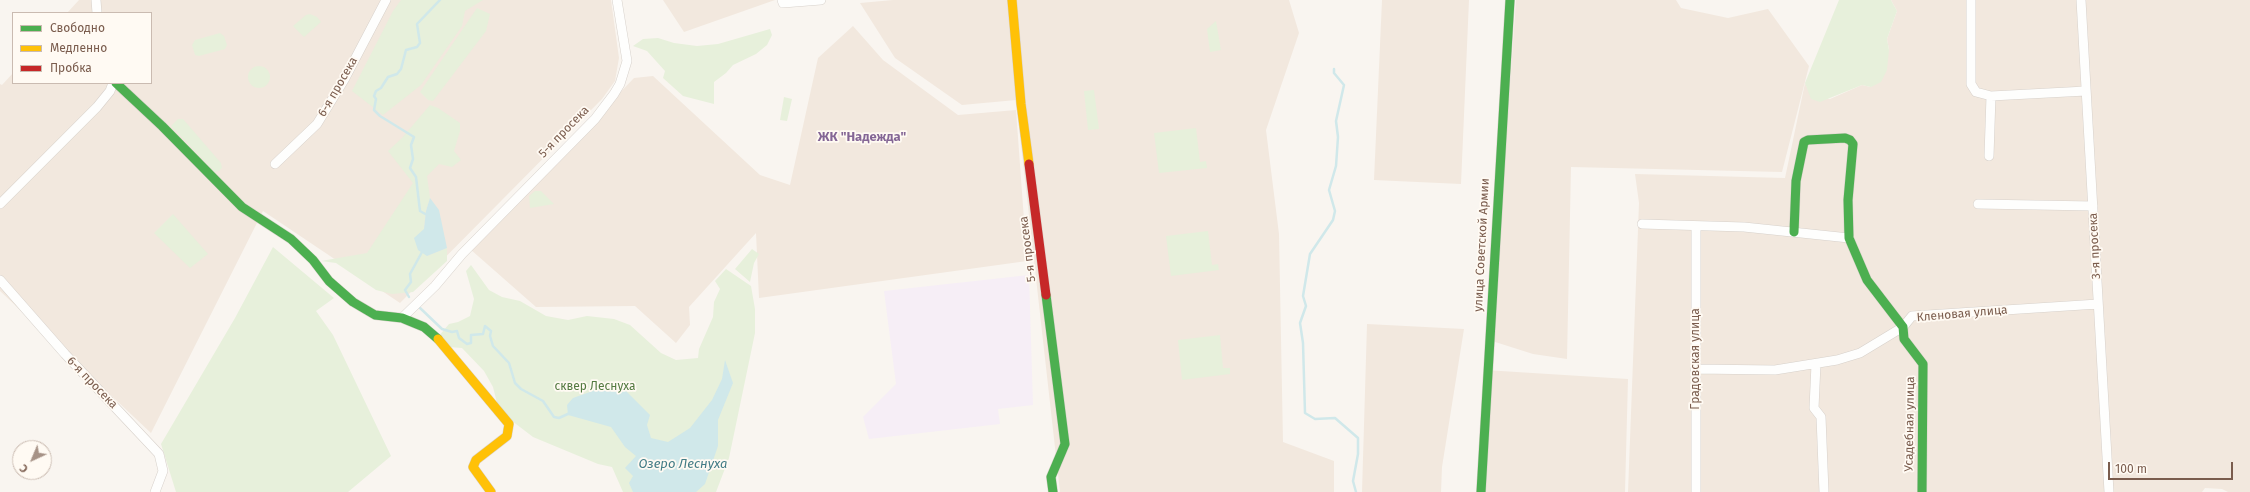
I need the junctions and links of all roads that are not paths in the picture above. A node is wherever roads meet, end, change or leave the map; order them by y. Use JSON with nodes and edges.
{"nodes":[{"id":1,"x":96,"y":0,"type":"edge"},
{"id":2,"x":386,"y":0,"type":"edge"},
{"id":3,"x":617,"y":0,"type":"edge"},
{"id":4,"x":782,"y":0,"type":"edge"},
{"id":5,"x":821,"y":0,"type":"edge"},
{"id":6,"x":1012,"y":0,"type":"edge"},
{"id":7,"x":1510,"y":0,"type":"edge"},
{"id":8,"x":1971,"y":0,"type":"edge"},
{"id":9,"x":2081,"y":0,"type":"edge"},
{"id":10,"x":97,"y":12,"type":"edge"},
{"id":11,"x":113,"y":84,"type":"edge"},
{"id":12,"x":117,"y":84,"type":"edge"},
{"id":13,"x":2086,"y":91,"type":"junction"},
{"id":14,"x":1991,"y":96,"type":"junction"},
{"id":15,"x":1989,"y":156,"type":"dead end"},
{"id":16,"x":276,"y":164,"type":"dead end"},
{"id":17,"x":0,"y":204,"type":"edge"},
{"id":18,"x":1978,"y":204,"type":"dead end"},
{"id":19,"x":2092,"y":206,"type":"junction"},
{"id":20,"x":1642,"y":224,"type":"dead end"},
{"id":21,"x":1696,"y":226,"type":"junction"},
{"id":22,"x":1794,"y":232,"type":"junction"},
{"id":23,"x":1849,"y":238,"type":"junction"},
{"id":24,"x":0,"y":280,"type":"edge"},
{"id":25,"x":2098,"y":304,"type":"junction"},
{"id":26,"x":402,"y":318,"type":"junction"},
{"id":27,"x":1903,"y":327,"type":"junction"},
{"id":28,"x":1816,"y":364,"type":"junction"},
{"id":29,"x":1695,"y":369,"type":"junction"},
{"id":30,"x":155,"y":492,"type":"edge"},
{"id":31,"x":491,"y":492,"type":"edge"},
{"id":32,"x":1053,"y":492,"type":"edge"},
{"id":33,"x":1481,"y":492,"type":"edge"},
{"id":34,"x":1696,"y":492,"type":"edge"},
{"id":35,"x":1824,"y":492,"type":"edge"},
{"id":36,"x":1922,"y":492,"type":"edge"},
{"id":37,"x":2109,"y":492,"type":"edge"}],
"edges":[{"from":1,"to":10,"type":"street"},
{"from":2,"to":16,"type":"street","name":"6-я просека"},
{"from":3,"to":26,"type":"street","name":"5-я просека"},
{"from":4,"to":5,"type":"street"},
{"from":6,"to":32,"type":"street","name":"5-я просека"},
{"from":7,"to":33,"type":"street","name":"улица Советской Армии"},
{"from":8,"to":14,"type":"street"},
{"from":9,"to":13,"type":"street","name":"3-я просека"},
{"from":11,"to":17,"type":"street"},
{"from":12,"to":26,"type":"street"},
{"from":13,"to":14,"type":"street"},
{"from":13,"to":19,"type":"street","name":"3-я просека"},
{"from":14,"to":15,"type":"street"},
{"from":18,"to":19,"type":"street"},
{"from":19,"to":25,"type":"street","name":"3-я просека"},
{"from":20,"to":21,"type":"street"},
{"from":21,"to":22,"type":"street"},
{"from":21,"to":29,"type":"street","name":"Градовская улица"},
{"from":22,"to":23,"type":"street"},
{"from":22,"to":23,"type":"street","name":"Усадебная улица"},
{"from":23,"to":27,"type":"street","name":"Усадебная улица"},
{"from":24,"to":30,"type":"street","name":"6-я просека"},
{"from":25,"to":27,"type":"street","name":"Кленовая улица"},
{"from":25,"to":37,"type":"street","name":"3-я просека"},
{"from":26,"to":31,"type":"street"},
{"from":27,"to":28,"type":"street","name":"Кленовая улица"},
{"from":27,"to":36,"type":"street","name":"Усадебная улица"},
{"from":28,"to":29,"type":"street","name":"Кленовая улица"},
{"from":28,"to":35,"type":"street"},
{"from":29,"to":34,"type":"street","name":"Градовская улица"}]}
